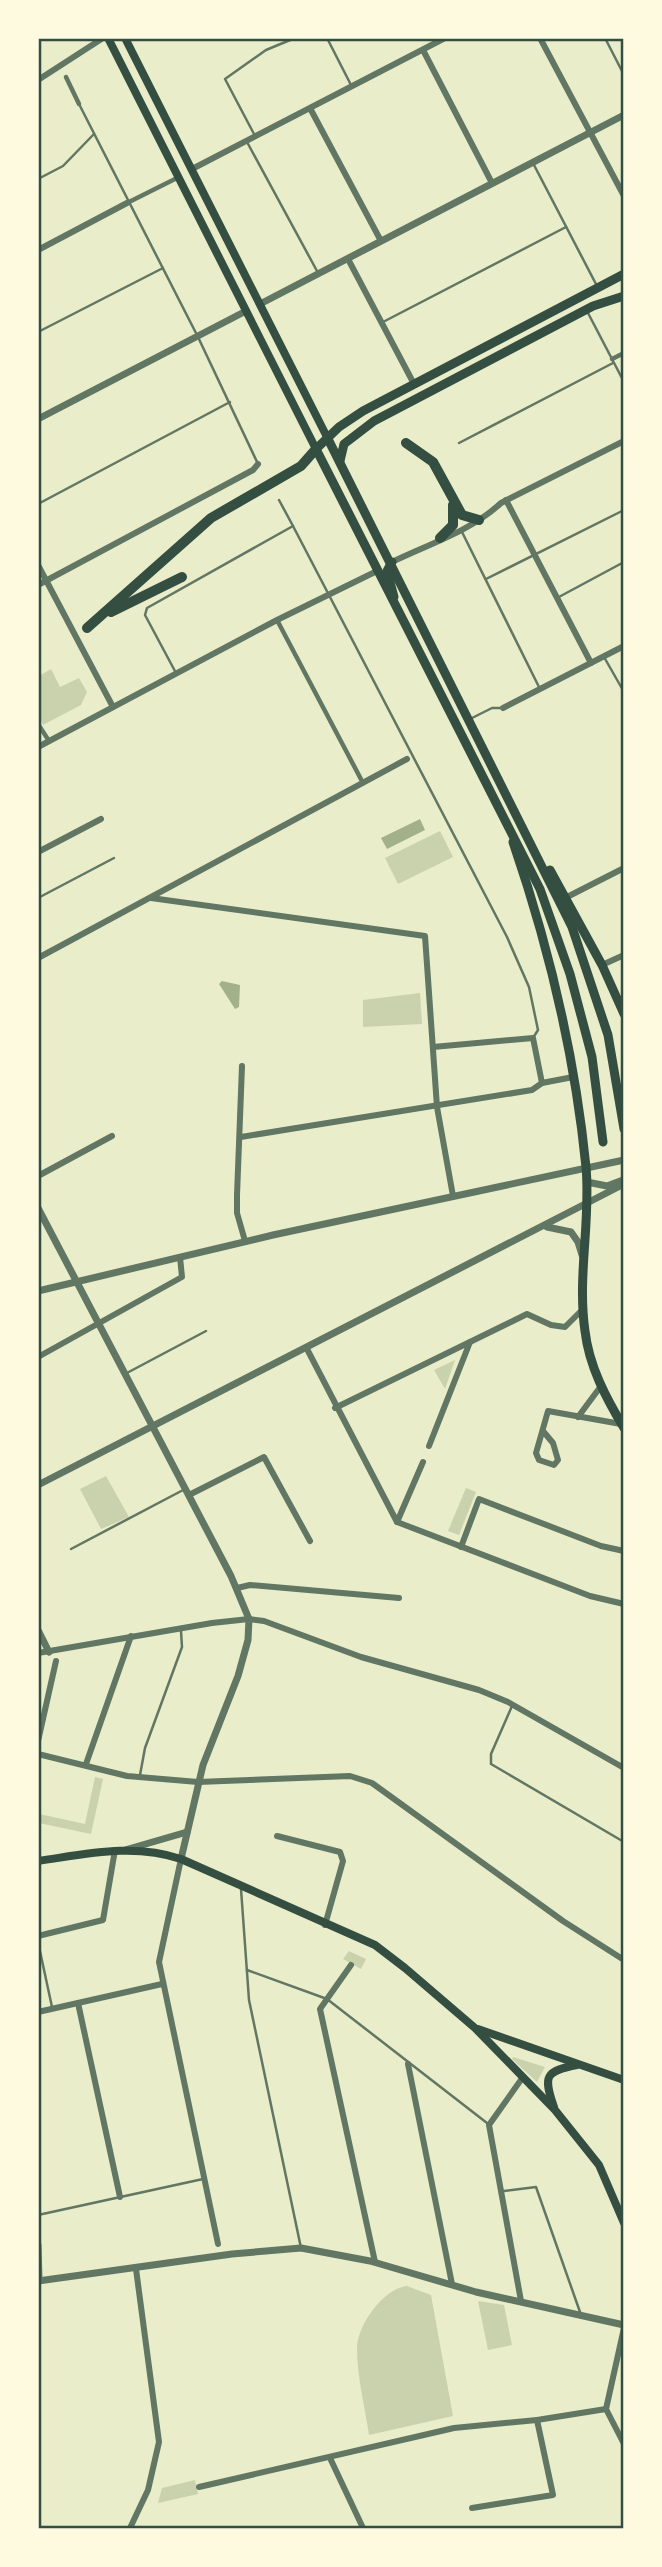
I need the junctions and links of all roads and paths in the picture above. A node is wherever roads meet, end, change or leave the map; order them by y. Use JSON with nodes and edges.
{"nodes":[{"id":1,"x":103,"y":38,"type":"edge"},
{"id":2,"x":108,"y":38,"type":"edge"},
{"id":3,"x":125,"y":38,"type":"edge"},
{"id":4,"x":295,"y":38,"type":"edge"},
{"id":5,"x":327,"y":38,"type":"edge"},
{"id":6,"x":445,"y":38,"type":"edge"},
{"id":7,"x":541,"y":38,"type":"edge"},
{"id":8,"x":605,"y":38,"type":"edge"},
{"id":9,"x":423,"y":50,"type":"junction"},
{"id":10,"x":624,"y":75,"type":"edge"},
{"id":11,"x":65,"y":77,"type":"dead end"},
{"id":12,"x":38,"y":80,"type":"edge"},
{"id":13,"x":353,"y":88,"type":"junction"},
{"id":14,"x":79,"y":104,"type":"joint"},
{"id":15,"x":311,"y":110,"type":"junction"},
{"id":16,"x":624,"y":115,"type":"edge"},
{"id":17,"x":590,"y":132,"type":"junction"},
{"id":18,"x":94,"y":134,"type":"junction"},
{"id":19,"x":256,"y":137,"type":"junction"},
{"id":20,"x":247,"y":142,"type":"junction"},
{"id":21,"x":533,"y":162,"type":"junction"},
{"id":22,"x":192,"y":169,"type":"junction"},
{"id":23,"x":177,"y":178,"type":"junction"},
{"id":24,"x":38,"y":179,"type":"edge"},
{"id":25,"x":492,"y":183,"type":"junction"},
{"id":26,"x":624,"y":196,"type":"edge"},
{"id":27,"x":127,"y":203,"type":"junction"},
{"id":28,"x":566,"y":227,"type":"junction"},
{"id":29,"x":381,"y":242,"type":"junction"},
{"id":30,"x":38,"y":250,"type":"edge"},
{"id":31,"x":348,"y":259,"type":"junction"},
{"id":32,"x":163,"y":268,"type":"junction"},
{"id":33,"x":319,"y":274,"type":"junction"},
{"id":34,"x":624,"y":274,"type":"edge"},
{"id":35,"x":597,"y":286,"type":"junction"},
{"id":36,"x":624,"y":296,"type":"edge"},
{"id":37,"x":260,"y":304,"type":"junction"},
{"id":38,"x":586,"y":310,"type":"junction"},
{"id":39,"x":246,"y":311,"type":"junction"},
{"id":40,"x":382,"y":323,"type":"junction"},
{"id":41,"x":38,"y":331,"type":"edge"},
{"id":42,"x":198,"y":337,"type":"junction"},
{"id":43,"x":624,"y":353,"type":"edge"},
{"id":44,"x":613,"y":361,"type":"junction"},
{"id":45,"x":624,"y":382,"type":"edge"},
{"id":46,"x":414,"y":384,"type":"junction"},
{"id":47,"x":230,"y":402,"type":"junction"},
{"id":48,"x":38,"y":419,"type":"edge"},
{"id":49,"x":327,"y":437,"type":"junction"},
{"id":50,"x":624,"y":440,"type":"edge"},
{"id":51,"x":407,"y":443,"type":"dead end"},
{"id":52,"x":459,"y":443,"type":"dead end"},
{"id":53,"x":316,"y":449,"type":"junction"},
{"id":54,"x":340,"y":463,"type":"junction"},
{"id":55,"x":258,"y":464,"type":"joint"},
{"id":56,"x":450,"y":493,"type":"junction"},
{"id":57,"x":279,"y":499,"type":"dead end"},
{"id":58,"x":506,"y":500,"type":"junction"},
{"id":59,"x":38,"y":504,"type":"edge"},
{"id":60,"x":624,"y":510,"type":"edge"},
{"id":61,"x":479,"y":520,"type":"junction"},
{"id":62,"x":293,"y":526,"type":"junction"},
{"id":63,"x":461,"y":530,"type":"junction"},
{"id":64,"x":440,"y":538,"type":"junction"},
{"id":65,"x":533,"y":555,"type":"junction"},
{"id":66,"x":392,"y":562,"type":"junction"},
{"id":67,"x":624,"y":562,"type":"edge"},
{"id":68,"x":38,"y":565,"type":"edge"},
{"id":69,"x":377,"y":571,"type":"junction"},
{"id":70,"x":182,"y":577,"type":"dead end"},
{"id":71,"x":485,"y":579,"type":"junction"},
{"id":72,"x":47,"y":581,"type":"junction"},
{"id":73,"x":38,"y":585,"type":"edge"},
{"id":74,"x":330,"y":595,"type":"junction"},
{"id":75,"x":557,"y":598,"type":"junction"},
{"id":76,"x":401,"y":619,"type":"junction"},
{"id":77,"x":276,"y":620,"type":"junction"},
{"id":78,"x":624,"y":646,"type":"edge"},
{"id":79,"x":604,"y":657,"type":"junction"},
{"id":80,"x":591,"y":663,"type":"junction"},
{"id":81,"x":176,"y":673,"type":"junction"},
{"id":82,"x":540,"y":690,"type":"junction"},
{"id":83,"x":624,"y":692,"type":"edge"},
{"id":84,"x":113,"y":707,"type":"junction"},
{"id":85,"x":503,"y":708,"type":"joint"},
{"id":86,"x":469,"y":720,"type":"junction"},
{"id":87,"x":38,"y":724,"type":"edge"},
{"id":88,"x":49,"y":742,"type":"junction"},
{"id":89,"x":38,"y":747,"type":"edge"},
{"id":90,"x":410,"y":758,"type":"junction"},
{"id":91,"x":363,"y":783,"type":"junction"},
{"id":92,"x":501,"y":810,"type":"junction"},
{"id":93,"x":100,"y":819,"type":"dead end"},
{"id":94,"x":523,"y":827,"type":"junction"},
{"id":95,"x":38,"y":852,"type":"edge"},
{"id":96,"x":114,"y":858,"type":"dead end"},
{"id":97,"x":623,"y":868,"type":"edge"},
{"id":98,"x":567,"y":897,"type":"junction"},
{"id":99,"x":38,"y":898,"type":"edge"},
{"id":100,"x":151,"y":898,"type":"junction"},
{"id":101,"x":624,"y":955,"type":"edge"},
{"id":102,"x":38,"y":958,"type":"edge"},
{"id":103,"x":602,"y":965,"type":"junction"},
{"id":104,"x":624,"y":1014,"type":"edge"},
{"id":105,"x":533,"y":1038,"type":"junction"},
{"id":106,"x":433,"y":1047,"type":"junction"},
{"id":107,"x":242,"y":1066,"type":"dead end"},
{"id":108,"x":573,"y":1077,"type":"junction"},
{"id":109,"x":542,"y":1083,"type":"junction"},
{"id":110,"x":437,"y":1107,"type":"junction"},
{"id":111,"x":624,"y":1129,"type":"edge"},
{"id":112,"x":112,"y":1136,"type":"dead end"},
{"id":113,"x":241,"y":1137,"type":"junction"},
{"id":114,"x":603,"y":1142,"type":"dead end"},
{"id":115,"x":624,"y":1160,"type":"edge"},
{"id":116,"x":586,"y":1168,"type":"junction"},
{"id":117,"x":38,"y":1176,"type":"edge"},
{"id":118,"x":587,"y":1182,"type":"junction"},
{"id":119,"x":624,"y":1182,"type":"edge"},
{"id":120,"x":453,"y":1196,"type":"junction"},
{"id":121,"x":587,"y":1205,"type":"junction"},
{"id":122,"x":38,"y":1208,"type":"edge"},
{"id":123,"x":543,"y":1227,"type":"junction"},
{"id":124,"x":245,"y":1241,"type":"junction"},
{"id":125,"x":180,"y":1257,"type":"junction"},
{"id":126,"x":584,"y":1266,"type":"junction"},
{"id":127,"x":76,"y":1281,"type":"junction"},
{"id":128,"x":38,"y":1291,"type":"edge"},
{"id":129,"x":583,"y":1309,"type":"junction"},
{"id":130,"x":100,"y":1324,"type":"junction"},
{"id":131,"x":206,"y":1331,"type":"dead end"},
{"id":132,"x":470,"y":1342,"type":"junction"},
{"id":133,"x":307,"y":1349,"type":"junction"},
{"id":134,"x":39,"y":1357,"type":"edge"},
{"id":135,"x":125,"y":1374,"type":"junction"},
{"id":136,"x":601,"y":1386,"type":"junction"},
{"id":137,"x":335,"y":1408,"type":"junction"},
{"id":138,"x":578,"y":1417,"type":"junction"},
{"id":139,"x":622,"y":1426,"type":"edge"},
{"id":140,"x":154,"y":1427,"type":"junction"},
{"id":141,"x":543,"y":1431,"type":"junction"},
{"id":142,"x":429,"y":1446,"type":"dead end"},
{"id":143,"x":423,"y":1462,"type":"dead end"},
{"id":144,"x":39,"y":1485,"type":"edge"},
{"id":145,"x":187,"y":1492,"type":"junction"},
{"id":146,"x":397,"y":1522,"type":"junction"},
{"id":147,"x":310,"y":1541,"type":"dead end"},
{"id":148,"x":461,"y":1546,"type":"junction"},
{"id":149,"x":71,"y":1549,"type":"dead end"},
{"id":150,"x":624,"y":1550,"type":"edge"},
{"id":151,"x":237,"y":1588,"type":"junction"},
{"id":152,"x":399,"y":1598,"type":"dead end"},
{"id":153,"x":624,"y":1604,"type":"edge"},
{"id":154,"x":249,"y":1619,"type":"junction"},
{"id":155,"x":181,"y":1628,"type":"junction"},
{"id":156,"x":38,"y":1630,"type":"edge"},
{"id":157,"x":131,"y":1636,"type":"junction"},
{"id":158,"x":49,"y":1652,"type":"junction"},
{"id":159,"x":38,"y":1653,"type":"edge"},
{"id":160,"x":57,"y":1661,"type":"dead end"},
{"id":161,"x":513,"y":1704,"type":"junction"},
{"id":162,"x":38,"y":1741,"type":"edge"},
{"id":163,"x":38,"y":1754,"type":"edge"},
{"id":164,"x":86,"y":1764,"type":"junction"},
{"id":165,"x":624,"y":1768,"type":"edge"},
{"id":166,"x":140,"y":1776,"type":"junction"},
{"id":167,"x":198,"y":1782,"type":"junction"},
{"id":168,"x":187,"y":1832,"type":"junction"},
{"id":169,"x":276,"y":1836,"type":"dead end"},
{"id":170,"x":624,"y":1842,"type":"edge"},
{"id":171,"x":120,"y":1850,"type":"junction"},
{"id":172,"x":180,"y":1859,"type":"junction"},
{"id":173,"x":38,"y":1861,"type":"edge"},
{"id":174,"x":240,"y":1887,"type":"junction"},
{"id":175,"x":325,"y":1925,"type":"junction"},
{"id":176,"x":38,"y":1936,"type":"edge"},
{"id":177,"x":38,"y":1942,"type":"edge"},
{"id":178,"x":624,"y":1960,"type":"edge"},
{"id":179,"x":351,"y":1965,"type":"dead end"},
{"id":180,"x":247,"y":1970,"type":"junction"},
{"id":181,"x":162,"y":1984,"type":"junction"},
{"id":182,"x":327,"y":1999,"type":"junction"},
{"id":183,"x":78,"y":2003,"type":"junction"},
{"id":184,"x":53,"y":2008,"type":"junction"},
{"id":185,"x":38,"y":2011,"type":"edge"},
{"id":186,"x":475,"y":2028,"type":"junction"},
{"id":187,"x":408,"y":2064,"type":"junction"},
{"id":188,"x":578,"y":2065,"type":"junction"},
{"id":189,"x":523,"y":2077,"type":"junction"},
{"id":190,"x":624,"y":2080,"type":"edge"},
{"id":191,"x":555,"y":2110,"type":"junction"},
{"id":192,"x":489,"y":2125,"type":"junction"},
{"id":193,"x":204,"y":2179,"type":"junction"},
{"id":194,"x":501,"y":2191,"type":"junction"},
{"id":195,"x":120,"y":2197,"type":"junction"},
{"id":196,"x":38,"y":2215,"type":"edge"},
{"id":197,"x":624,"y":2223,"type":"edge"},
{"id":198,"x":218,"y":2244,"type":"dead end"},
{"id":199,"x":38,"y":2245,"type":"edge"},
{"id":200,"x":301,"y":2248,"type":"junction"},
{"id":201,"x":374,"y":2262,"type":"junction"},
{"id":202,"x":136,"y":2269,"type":"junction"},
{"id":203,"x":39,"y":2281,"type":"edge"},
{"id":204,"x":452,"y":2284,"type":"junction"},
{"id":205,"x":521,"y":2301,"type":"junction"},
{"id":206,"x":581,"y":2315,"type":"junction"},
{"id":207,"x":624,"y":2327,"type":"edge"},
{"id":208,"x":606,"y":2409,"type":"junction"},
{"id":209,"x":537,"y":2420,"type":"junction"},
{"id":210,"x":624,"y":2444,"type":"edge"},
{"id":211,"x":330,"y":2458,"type":"junction"},
{"id":212,"x":199,"y":2487,"type":"dead end"},
{"id":213,"x":472,"y":2508,"type":"dead end"},
{"id":214,"x":130,"y":2529,"type":"edge"},
{"id":215,"x":363,"y":2529,"type":"edge"}],
"edges":[{"from":1,"to":12,"type":"street"},
{"from":2,"to":23,"type":"main road"},
{"from":3,"to":22,"type":"main road"},
{"from":4,"to":19,"type":"lane"},
{"from":5,"to":13,"type":"lane"},
{"from":6,"to":9,"type":"street"},
{"from":7,"to":17,"type":"street"},
{"from":8,"to":10,"type":"lane"},
{"from":9,"to":13,"type":"street"},
{"from":9,"to":25,"type":"street"},
{"from":11,"to":14,"type":"street"},
{"from":13,"to":15,"type":"street"},
{"from":14,"to":18,"type":"lane"},
{"from":15,"to":19,"type":"street"},
{"from":15,"to":29,"type":"street"},
{"from":16,"to":17,"type":"street"},
{"from":17,"to":21,"type":"street"},
{"from":17,"to":26,"type":"street"},
{"from":18,"to":24,"type":"lane"},
{"from":18,"to":27,"type":"lane"},
{"from":19,"to":20,"type":"street"},
{"from":20,"to":22,"type":"street"},
{"from":20,"to":33,"type":"lane"},
{"from":21,"to":25,"type":"street"},
{"from":21,"to":28,"type":"lane"},
{"from":22,"to":23,"type":"main road"},
{"from":22,"to":37,"type":"main road"},
{"from":23,"to":27,"type":"street"},
{"from":23,"to":39,"type":"main road"},
{"from":25,"to":29,"type":"street"},
{"from":27,"to":30,"type":"street"},
{"from":27,"to":32,"type":"lane"},
{"from":28,"to":35,"type":"lane"},
{"from":28,"to":40,"type":"lane"},
{"from":29,"to":31,"type":"street"},
{"from":31,"to":33,"type":"street"},
{"from":31,"to":40,"type":"street"},
{"from":32,"to":41,"type":"lane"},
{"from":32,"to":42,"type":"lane"},
{"from":33,"to":37,"type":"street"},
{"from":34,"to":35,"type":"main road"},
{"from":35,"to":46,"type":"main road"},
{"from":36,"to":38,"type":"main road"},
{"from":37,"to":39,"type":"main road"},
{"from":37,"to":49,"type":"main road"},
{"from":38,"to":44,"type":"lane"},
{"from":38,"to":54,"type":"main road"},
{"from":39,"to":42,"type":"street"},
{"from":39,"to":53,"type":"main road"},
{"from":40,"to":46,"type":"street"},
{"from":42,"to":47,"type":"lane"},
{"from":42,"to":48,"type":"street"},
{"from":43,"to":44,"type":"street"},
{"from":44,"to":45,"type":"lane"},
{"from":44,"to":52,"type":"lane"},
{"from":46,"to":49,"type":"main road"},
{"from":47,"to":55,"type":"lane"},
{"from":47,"to":59,"type":"lane"},
{"from":49,"to":53,"type":"main road"},
{"from":49,"to":54,"type":"main road"},
{"from":50,"to":58,"type":"street"},
{"from":51,"to":56,"type":"highway"},
{"from":53,"to":69,"type":"main road"},
{"from":53,"to":70,"type":"highway"},
{"from":54,"to":66,"type":"main road"},
{"from":55,"to":72,"type":"street"},
{"from":56,"to":61,"type":"highway"},
{"from":56,"to":64,"type":"highway"},
{"from":57,"to":62,"type":"lane"},
{"from":58,"to":61,"type":"street"},
{"from":58,"to":65,"type":"street"},
{"from":60,"to":65,"type":"lane"},
{"from":61,"to":63,"type":"street"},
{"from":62,"to":74,"type":"lane"},
{"from":62,"to":81,"type":"lane"},
{"from":63,"to":64,"type":"street"},
{"from":63,"to":71,"type":"lane"},
{"from":64,"to":66,"type":"street"},
{"from":65,"to":71,"type":"lane"},
{"from":65,"to":75,"type":"street"},
{"from":66,"to":76,"type":"main road"},
{"from":66,"to":86,"type":"main road"},
{"from":67,"to":75,"type":"lane"},
{"from":68,"to":72,"type":"street"},
{"from":69,"to":74,"type":"street"},
{"from":69,"to":76,"type":"main road"},
{"from":71,"to":82,"type":"lane"},
{"from":72,"to":73,"type":"street"},
{"from":72,"to":84,"type":"street"},
{"from":74,"to":77,"type":"street"},
{"from":74,"to":90,"type":"lane"},
{"from":75,"to":80,"type":"street"},
{"from":76,"to":92,"type":"main road"},
{"from":77,"to":81,"type":"street"},
{"from":77,"to":91,"type":"street"},
{"from":78,"to":79,"type":"street"},
{"from":79,"to":80,"type":"street"},
{"from":79,"to":83,"type":"lane"},
{"from":80,"to":82,"type":"street"},
{"from":81,"to":84,"type":"street"},
{"from":82,"to":85,"type":"street"},
{"from":84,"to":88,"type":"street"},
{"from":85,"to":86,"type":"lane"},
{"from":86,"to":94,"type":"main road"},
{"from":87,"to":88,"type":"street"},
{"from":88,"to":89,"type":"street"},
{"from":90,"to":91,"type":"street"},
{"from":90,"to":105,"type":"lane"},
{"from":91,"to":100,"type":"street"},
{"from":92,"to":108,"type":"main road"},
{"from":92,"to":114,"type":"main road"},
{"from":93,"to":95,"type":"street"},
{"from":94,"to":98,"type":"main road"},
{"from":94,"to":111,"type":"main road"},
{"from":96,"to":99,"type":"lane"},
{"from":97,"to":98,"type":"street"},
{"from":98,"to":103,"type":"main road"},
{"from":100,"to":102,"type":"street"},
{"from":100,"to":106,"type":"street"},
{"from":101,"to":103,"type":"street"},
{"from":103,"to":104,"type":"main road"},
{"from":105,"to":106,"type":"street"},
{"from":105,"to":109,"type":"street"},
{"from":106,"to":110,"type":"street"},
{"from":107,"to":113,"type":"street"},
{"from":108,"to":109,"type":"street"},
{"from":108,"to":116,"type":"main road"},
{"from":109,"to":110,"type":"street"},
{"from":110,"to":113,"type":"street"},
{"from":110,"to":120,"type":"street"},
{"from":112,"to":117,"type":"street"},
{"from":113,"to":124,"type":"street"},
{"from":115,"to":116,"type":"street"},
{"from":116,"to":118,"type":"main road"},
{"from":116,"to":120,"type":"street"},
{"from":118,"to":119,"type":"street"},
{"from":118,"to":121,"type":"main road"},
{"from":119,"to":121,"type":"street"},
{"from":120,"to":124,"type":"street"},
{"from":121,"to":123,"type":"street"},
{"from":121,"to":126,"type":"main road"},
{"from":122,"to":127,"type":"street"},
{"from":123,"to":126,"type":"street"},
{"from":123,"to":133,"type":"street"},
{"from":124,"to":125,"type":"street"},
{"from":125,"to":127,"type":"street"},
{"from":125,"to":130,"type":"street"},
{"from":126,"to":129,"type":"main road"},
{"from":127,"to":128,"type":"street"},
{"from":127,"to":130,"type":"street"},
{"from":129,"to":132,"type":"street"},
{"from":129,"to":136,"type":"main road"},
{"from":130,"to":134,"type":"street"},
{"from":130,"to":135,"type":"street"},
{"from":131,"to":135,"type":"lane"},
{"from":132,"to":137,"type":"street"},
{"from":132,"to":142,"type":"street"},
{"from":133,"to":137,"type":"street"},
{"from":133,"to":140,"type":"street"},
{"from":135,"to":140,"type":"street"},
{"from":136,"to":138,"type":"street"},
{"from":136,"to":139,"type":"main road"},
{"from":137,"to":146,"type":"street"},
{"from":138,"to":139,"type":"street"},
{"from":138,"to":141,"type":"street"},
{"from":140,"to":144,"type":"street"},
{"from":140,"to":145,"type":"street"},
{"from":141,"to":141,"type":"street"},
{"from":143,"to":146,"type":"street"},
{"from":145,"to":147,"type":"street"},
{"from":145,"to":149,"type":"lane"},
{"from":145,"to":151,"type":"street"},
{"from":146,"to":148,"type":"street"},
{"from":148,"to":150,"type":"street"},
{"from":148,"to":153,"type":"street"},
{"from":151,"to":152,"type":"street"},
{"from":151,"to":154,"type":"street"},
{"from":154,"to":155,"type":"street"},
{"from":154,"to":161,"type":"street"},
{"from":154,"to":167,"type":"street"},
{"from":155,"to":157,"type":"street"},
{"from":155,"to":166,"type":"lane"},
{"from":156,"to":158,"type":"street"},
{"from":157,"to":158,"type":"street"},
{"from":157,"to":164,"type":"street"},
{"from":158,"to":159,"type":"street"},
{"from":160,"to":162,"type":"street"},
{"from":161,"to":165,"type":"street"},
{"from":161,"to":170,"type":"lane"},
{"from":163,"to":164,"type":"street"},
{"from":164,"to":166,"type":"street"},
{"from":166,"to":167,"type":"street"},
{"from":167,"to":168,"type":"street"},
{"from":167,"to":178,"type":"street"},
{"from":168,"to":171,"type":"street"},
{"from":168,"to":172,"type":"street"},
{"from":169,"to":175,"type":"street"},
{"from":171,"to":172,"type":"main road"},
{"from":171,"to":173,"type":"main road"},
{"from":171,"to":176,"type":"street"},
{"from":172,"to":174,"type":"main road"},
{"from":172,"to":181,"type":"street"},
{"from":174,"to":175,"type":"main road"},
{"from":174,"to":180,"type":"lane"},
{"from":175,"to":186,"type":"main road"},
{"from":177,"to":184,"type":"lane"},
{"from":179,"to":182,"type":"street"},
{"from":180,"to":182,"type":"lane"},
{"from":180,"to":200,"type":"lane"},
{"from":181,"to":183,"type":"street"},
{"from":181,"to":193,"type":"street"},
{"from":182,"to":187,"type":"lane"},
{"from":182,"to":201,"type":"street"},
{"from":183,"to":184,"type":"street"},
{"from":183,"to":195,"type":"street"},
{"from":184,"to":185,"type":"street"},
{"from":186,"to":188,"type":"main road"},
{"from":186,"to":189,"type":"main road"},
{"from":187,"to":192,"type":"lane"},
{"from":187,"to":204,"type":"street"},
{"from":188,"to":190,"type":"main road"},
{"from":188,"to":191,"type":"main road"},
{"from":189,"to":191,"type":"main road"},
{"from":189,"to":192,"type":"street"},
{"from":191,"to":197,"type":"main road"},
{"from":192,"to":194,"type":"street"},
{"from":193,"to":195,"type":"lane"},
{"from":193,"to":198,"type":"street"},
{"from":194,"to":205,"type":"street"},
{"from":194,"to":206,"type":"lane"},
{"from":195,"to":196,"type":"lane"},
{"from":199,"to":203,"type":"street"},
{"from":200,"to":201,"type":"street"},
{"from":200,"to":202,"type":"street"},
{"from":201,"to":204,"type":"street"},
{"from":202,"to":203,"type":"street"},
{"from":202,"to":214,"type":"street"},
{"from":204,"to":205,"type":"street"},
{"from":205,"to":206,"type":"street"},
{"from":206,"to":207,"type":"street"},
{"from":207,"to":208,"type":"street"},
{"from":208,"to":209,"type":"street"},
{"from":208,"to":210,"type":"street"},
{"from":209,"to":211,"type":"street"},
{"from":209,"to":213,"type":"street"},
{"from":211,"to":212,"type":"street"},
{"from":211,"to":215,"type":"street"}]}
